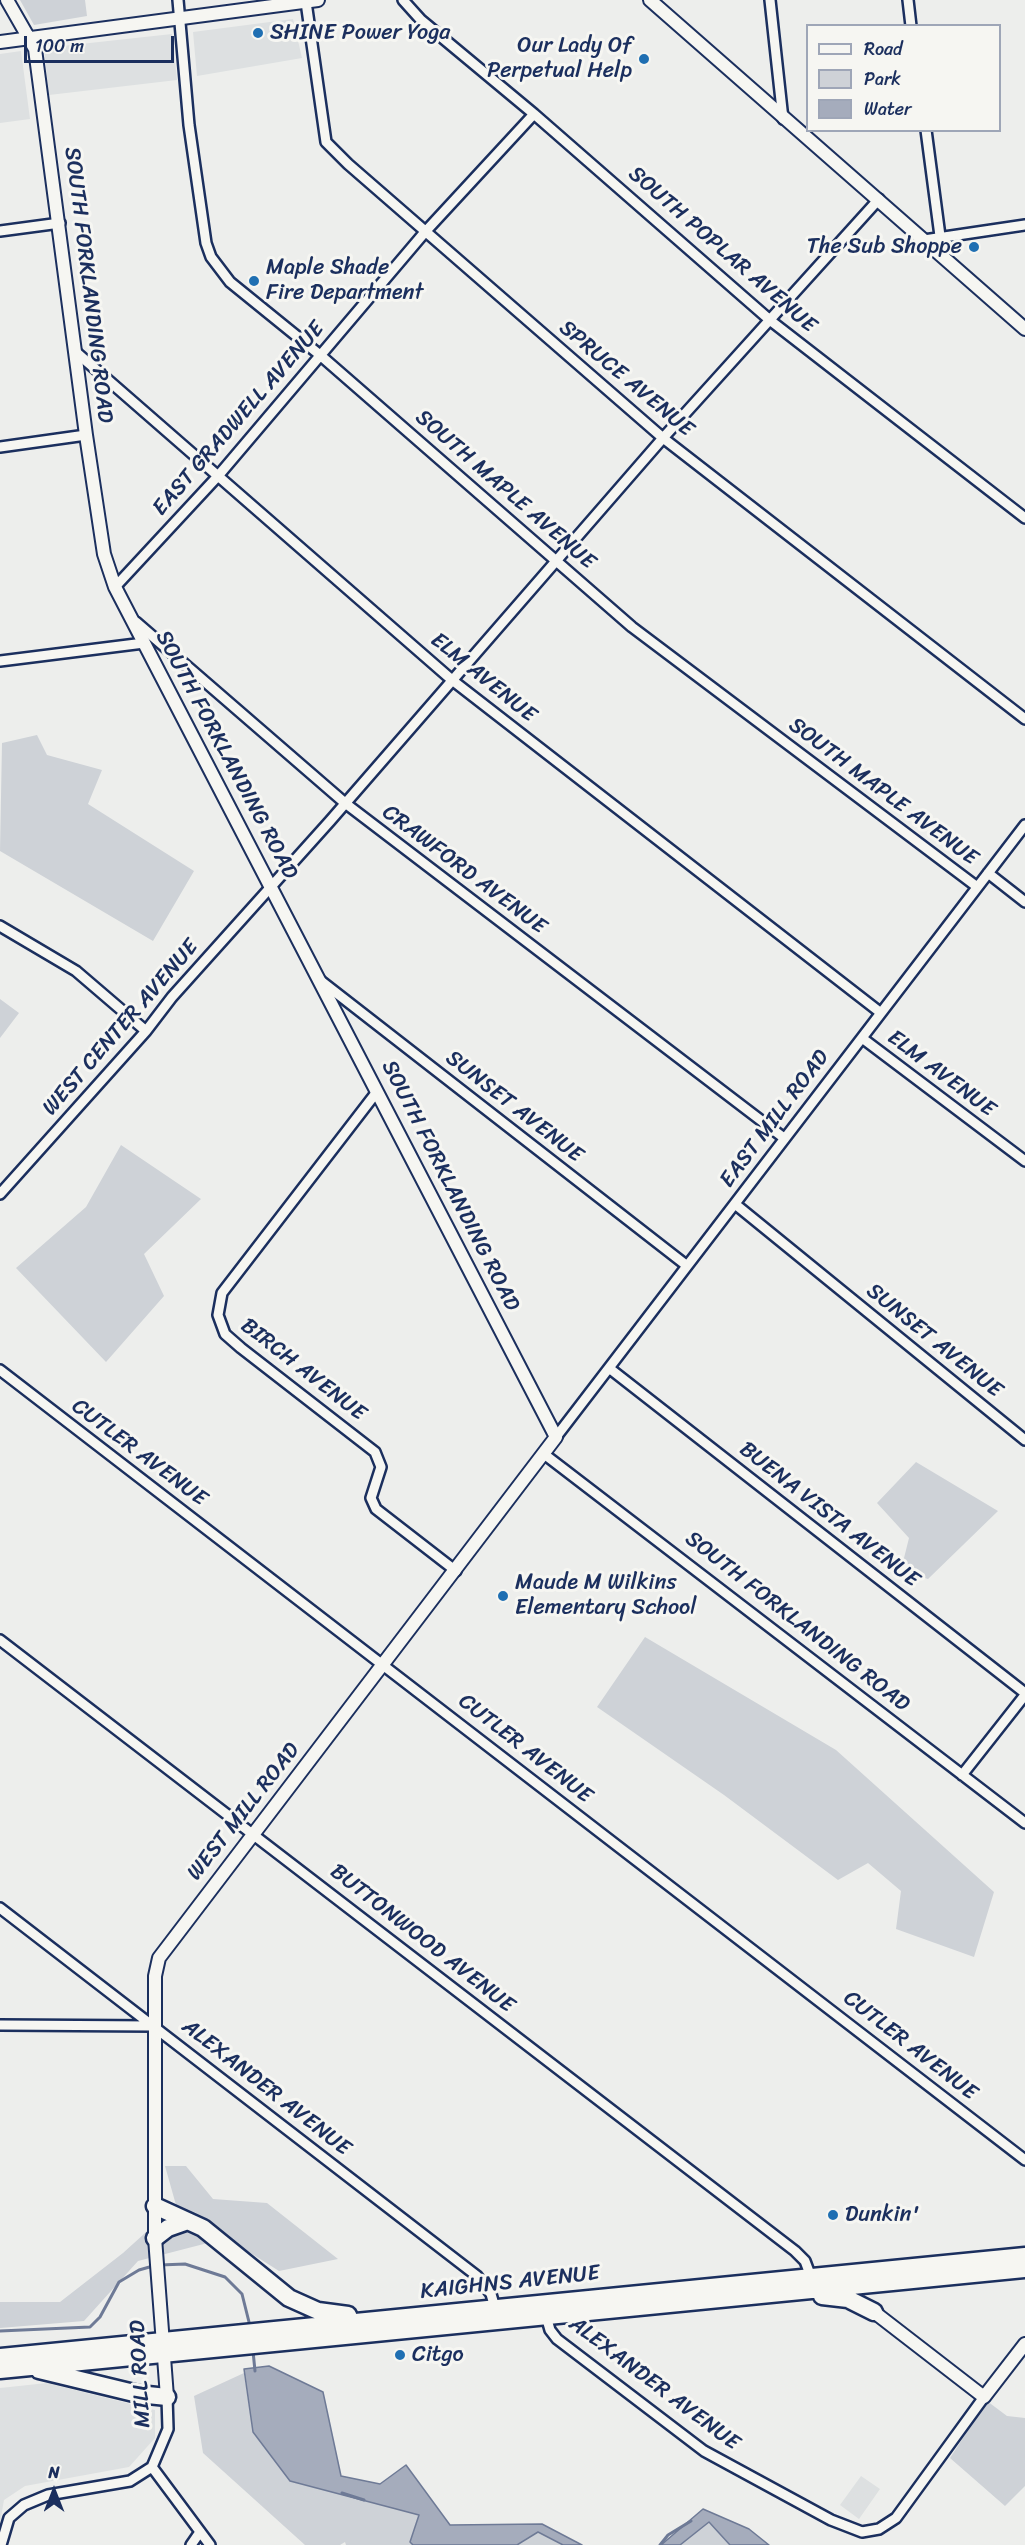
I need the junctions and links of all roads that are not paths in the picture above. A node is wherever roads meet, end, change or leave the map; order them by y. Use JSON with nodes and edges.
{"nodes":[{"id":1,"x":7,"y":0,"type":"edge"},
{"id":2,"x":178,"y":0,"type":"edge"},
{"id":3,"x":403,"y":0,"type":"edge"},
{"id":4,"x":770,"y":0,"type":"edge"},
{"id":5,"x":908,"y":0,"type":"edge"},
{"id":6,"x":312,"y":1,"type":"edge"},
{"id":7,"x":651,"y":1,"type":"edge"},
{"id":8,"x":180,"y":18,"type":"junction"},
{"id":9,"x":911,"y":24,"type":"edge"},
{"id":10,"x":28,"y":38,"type":"junction"},
{"id":11,"x":0,"y":42,"type":"edge"},
{"id":12,"x":534,"y":114,"type":"junction"},
{"id":13,"x":783,"y":119,"type":"junction"},
{"id":14,"x":926,"y":132,"type":"edge"},
{"id":15,"x":879,"y":199,"type":"junction"},
{"id":16,"x":60,"y":223,"type":"junction"},
{"id":17,"x":1025,"y":225,"type":"edge"},
{"id":18,"x":0,"y":231,"type":"edge"},
{"id":19,"x":425,"y":232,"type":"junction"},
{"id":20,"x":940,"y":236,"type":"junction"},
{"id":21,"x":924,"y":240,"type":"junction"},
{"id":22,"x":771,"y":321,"type":"junction"},
{"id":23,"x":1025,"y":329,"type":"edge"},
{"id":24,"x":77,"y":353,"type":"junction"},
{"id":25,"x":320,"y":355,"type":"junction"},
{"id":26,"x":86,"y":435,"type":"junction"},
{"id":27,"x":663,"y":438,"type":"junction"},
{"id":28,"x":0,"y":447,"type":"edge"},
{"id":29,"x":218,"y":476,"type":"junction"},
{"id":30,"x":1025,"y":518,"type":"edge"},
{"id":31,"x":558,"y":561,"type":"junction"},
{"id":32,"x":115,"y":587,"type":"junction"},
{"id":33,"x":131,"y":619,"type":"junction"},
{"id":34,"x":144,"y":643,"type":"junction"},
{"id":35,"x":0,"y":662,"type":"edge"},
{"id":36,"x":452,"y":680,"type":"junction"},
{"id":37,"x":1025,"y":719,"type":"edge"},
{"id":38,"x":345,"y":803,"type":"junction"},
{"id":39,"x":1025,"y":825,"type":"edge"},
{"id":40,"x":988,"y":873,"type":"junction"},
{"id":41,"x":976,"y":886,"type":"junction"},
{"id":42,"x":272,"y":887,"type":"junction"},
{"id":43,"x":1025,"y":902,"type":"edge"},
{"id":44,"x":0,"y":926,"type":"edge"},
{"id":45,"x":319,"y":979,"type":"junction"},
{"id":46,"x":881,"y":1013,"type":"junction"},
{"id":47,"x":146,"y":1031,"type":"junction"},
{"id":48,"x":862,"y":1038,"type":"junction"},
{"id":49,"x":376,"y":1093,"type":"junction"},
{"id":50,"x":784,"y":1138,"type":"junction"},
{"id":51,"x":1025,"y":1161,"type":"edge"},
{"id":52,"x":0,"y":1194,"type":"edge"},
{"id":53,"x":735,"y":1204,"type":"junction"},
{"id":54,"x":686,"y":1265,"type":"junction"},
{"id":55,"x":609,"y":1368,"type":"junction"},
{"id":56,"x":0,"y":1370,"type":"edge"},
{"id":57,"x":556,"y":1437,"type":"junction"},
{"id":58,"x":1025,"y":1440,"type":"edge"},
{"id":59,"x":544,"y":1454,"type":"junction"},
{"id":60,"x":456,"y":1571,"type":"junction"},
{"id":61,"x":0,"y":1640,"type":"edge"},
{"id":62,"x":384,"y":1665,"type":"junction"},
{"id":63,"x":1025,"y":1694,"type":"edge"},
{"id":64,"x":962,"y":1775,"type":"junction"},
{"id":65,"x":1025,"y":1823,"type":"edge"},
{"id":66,"x":254,"y":1834,"type":"junction"},
{"id":67,"x":0,"y":1908,"type":"edge"},
{"id":68,"x":0,"y":2025,"type":"edge"},
{"id":69,"x":155,"y":2026,"type":"junction"},
{"id":70,"x":1025,"y":2160,"type":"edge"},
{"id":71,"x":154,"y":2206,"type":"junction"},
{"id":72,"x":185,"y":2222,"type":"junction"},
{"id":73,"x":155,"y":2238,"type":"junction"},
{"id":74,"x":1025,"y":2256,"type":"edge"},
{"id":75,"x":1025,"y":2269,"type":"edge"},
{"id":76,"x":156,"y":2277,"type":"joint"},
{"id":77,"x":811,"y":2277,"type":"junction"},
{"id":78,"x":776,"y":2293,"type":"junction"},
{"id":79,"x":495,"y":2308,"type":"junction"},
{"id":80,"x":874,"y":2312,"type":"joint"},
{"id":81,"x":546,"y":2316,"type":"junction"},
{"id":82,"x":378,"y":2319,"type":"junction"},
{"id":83,"x":260,"y":2337,"type":"junction"},
{"id":84,"x":1025,"y":2344,"type":"edge"},
{"id":85,"x":163,"y":2347,"type":"junction"},
{"id":86,"x":0,"y":2357,"type":"edge"},
{"id":87,"x":27,"y":2367,"type":"junction"},
{"id":88,"x":0,"y":2370,"type":"edge"},
{"id":89,"x":167,"y":2397,"type":"junction"},
{"id":90,"x":984,"y":2397,"type":"junction"},
{"id":91,"x":152,"y":2467,"type":"junction"},
{"id":92,"x":200,"y":2532,"type":"junction"},
{"id":93,"x":1,"y":2545,"type":"edge"},
{"id":94,"x":190,"y":2545,"type":"edge"},
{"id":95,"x":210,"y":2545,"type":"edge"}],
"edges":[{"from":1,"to":10,"type":"street","name":"SOUTH FORKLANDING ROAD"},
{"from":2,"to":8,"type":"street","name":"SOUTH MAPLE AVENUE"},
{"from":3,"to":12,"type":"street","name":"SOUTH POPLAR AVENUE"},
{"from":4,"to":13,"type":"street"},
{"from":5,"to":9,"type":"street"},
{"from":6,"to":8,"type":"street"},
{"from":6,"to":19,"type":"street","name":"SPRUCE AVENUE"},
{"from":7,"to":13,"type":"street"},
{"from":8,"to":10,"type":"street"},
{"from":8,"to":25,"type":"street","name":"SOUTH MAPLE AVENUE"},
{"from":10,"to":11,"type":"street"},
{"from":10,"to":16,"type":"street","name":"SOUTH FORKLANDING ROAD"},
{"from":12,"to":19,"type":"street","name":"EAST GRADWELL AVENUE"},
{"from":12,"to":22,"type":"street","name":"SOUTH POPLAR AVENUE"},
{"from":13,"to":15,"type":"street"},
{"from":14,"to":20,"type":"street"},
{"from":15,"to":21,"type":"street"},
{"from":15,"to":22,"type":"street","name":"WEST CENTER AVENUE"},
{"from":16,"to":18,"type":"street"},
{"from":16,"to":24,"type":"street","name":"SOUTH FORKLANDING ROAD"},
{"from":17,"to":20,"type":"street"},
{"from":19,"to":25,"type":"street","name":"EAST GRADWELL AVENUE"},
{"from":19,"to":27,"type":"street","name":"SPRUCE AVENUE"},
{"from":20,"to":21,"type":"street"},
{"from":21,"to":23,"type":"street"},
{"from":22,"to":27,"type":"street","name":"WEST CENTER AVENUE"},
{"from":22,"to":30,"type":"street","name":"SOUTH POPLAR AVENUE"},
{"from":24,"to":26,"type":"street","name":"SOUTH FORKLANDING ROAD"},
{"from":24,"to":29,"type":"street","name":"ELM AVENUE"},
{"from":25,"to":29,"type":"street","name":"EAST GRADWELL AVENUE"},
{"from":25,"to":31,"type":"street","name":"SOUTH MAPLE AVENUE"},
{"from":26,"to":28,"type":"street"},
{"from":26,"to":32,"type":"street","name":"SOUTH FORKLANDING ROAD"},
{"from":27,"to":31,"type":"street","name":"WEST CENTER AVENUE"},
{"from":27,"to":37,"type":"street","name":"SPRUCE AVENUE"},
{"from":29,"to":32,"type":"street","name":"EAST GRADWELL AVENUE"},
{"from":29,"to":36,"type":"street","name":"ELM AVENUE"},
{"from":31,"to":36,"type":"street","name":"WEST CENTER AVENUE"},
{"from":31,"to":41,"type":"street","name":"SOUTH MAPLE AVENUE"},
{"from":32,"to":33,"type":"street","name":"SOUTH FORKLANDING ROAD"},
{"from":33,"to":34,"type":"street","name":"SOUTH FORKLANDING ROAD"},
{"from":33,"to":38,"type":"street","name":"CRAWFORD AVENUE"},
{"from":34,"to":35,"type":"street"},
{"from":34,"to":42,"type":"street","name":"SOUTH FORKLANDING ROAD"},
{"from":36,"to":38,"type":"street","name":"WEST CENTER AVENUE"},
{"from":36,"to":46,"type":"street","name":"ELM AVENUE"},
{"from":38,"to":42,"type":"street","name":"WEST CENTER AVENUE"},
{"from":38,"to":50,"type":"street","name":"CRAWFORD AVENUE"},
{"from":39,"to":40,"type":"street","name":"EAST MILL ROAD"},
{"from":40,"to":41,"type":"street","name":"EAST MILL ROAD"},
{"from":40,"to":43,"type":"street","name":"SOUTH MAPLE AVENUE"},
{"from":41,"to":46,"type":"street","name":"EAST MILL ROAD"},
{"from":42,"to":45,"type":"street","name":"SOUTH FORKLANDING ROAD"},
{"from":42,"to":47,"type":"street","name":"WEST CENTER AVENUE"},
{"from":44,"to":47,"type":"street"},
{"from":45,"to":49,"type":"street","name":"SOUTH FORKLANDING ROAD"},
{"from":45,"to":54,"type":"street","name":"SUNSET AVENUE"},
{"from":46,"to":48,"type":"street","name":"EAST MILL ROAD"},
{"from":47,"to":52,"type":"street","name":"WEST CENTER AVENUE"},
{"from":48,"to":50,"type":"street","name":"EAST MILL ROAD"},
{"from":48,"to":51,"type":"street","name":"ELM AVENUE"},
{"from":49,"to":57,"type":"street","name":"SOUTH FORKLANDING ROAD"},
{"from":49,"to":60,"type":"street","name":"BIRCH AVENUE"},
{"from":50,"to":53,"type":"street","name":"EAST MILL ROAD"},
{"from":53,"to":54,"type":"street","name":"EAST MILL ROAD"},
{"from":53,"to":58,"type":"street","name":"SUNSET AVENUE"},
{"from":54,"to":55,"type":"street","name":"EAST MILL ROAD"},
{"from":55,"to":57,"type":"street","name":"EAST MILL ROAD"},
{"from":55,"to":63,"type":"street","name":"BUENA VISTA AVENUE"},
{"from":56,"to":62,"type":"street","name":"CUTLER AVENUE"},
{"from":57,"to":59,"type":"street","name":"WEST MILL ROAD"},
{"from":59,"to":60,"type":"street","name":"WEST MILL ROAD"},
{"from":59,"to":64,"type":"street","name":"SOUTH FORKLANDING ROAD"},
{"from":60,"to":62,"type":"street","name":"WEST MILL ROAD"},
{"from":61,"to":66,"type":"street","name":"BUTTONWOOD AVENUE"},
{"from":62,"to":66,"type":"street","name":"WEST MILL ROAD"},
{"from":62,"to":70,"type":"street","name":"CUTLER AVENUE"},
{"from":63,"to":64,"type":"street"},
{"from":64,"to":65,"type":"street","name":"SOUTH FORKLANDING ROAD"},
{"from":66,"to":69,"type":"street","name":"WEST MILL ROAD"},
{"from":66,"to":77,"type":"street","name":"BUTTONWOOD AVENUE"},
{"from":67,"to":69,"type":"street","name":"ALEXANDER AVENUE"},
{"from":68,"to":69,"type":"street"},
{"from":69,"to":71,"type":"street","name":"WEST MILL ROAD"},
{"from":69,"to":79,"type":"street","name":"ALEXANDER AVENUE"},
{"from":71,"to":72,"type":"highway"},
{"from":71,"to":73,"type":"street","name":"WEST MILL ROAD"},
{"from":72,"to":73,"type":"highway"},
{"from":72,"to":82,"type":"highway"},
{"from":73,"to":76,"type":"street","name":"WEST MILL ROAD"},
{"from":74,"to":77,"type":"highway","name":"KAIGHNS AVENUE"},
{"from":75,"to":78,"type":"highway","name":"KAIGHNS AVENUE"},
{"from":76,"to":85,"type":"street","name":"MILL ROAD"},
{"from":77,"to":79,"type":"highway","name":"KAIGHNS AVENUE"},
{"from":78,"to":80,"type":"highway"},
{"from":78,"to":81,"type":"highway","name":"KAIGHNS AVENUE"},
{"from":79,"to":82,"type":"highway","name":"KAIGHNS AVENUE"},
{"from":80,"to":90,"type":"street"},
{"from":81,"to":83,"type":"highway","name":"KAIGHNS AVENUE"},
{"from":81,"to":90,"type":"street","name":"ALEXANDER AVENUE"},
{"from":82,"to":83,"type":"highway","name":"KAIGHNS AVENUE"},
{"from":83,"to":85,"type":"highway","name":"KAIGHNS AVENUE"},
{"from":84,"to":90,"type":"street"},
{"from":85,"to":86,"type":"highway","name":"KAIGHNS AVENUE"},
{"from":85,"to":87,"type":"highway","name":"KAIGHNS AVENUE"},
{"from":85,"to":89,"type":"street","name":"MILL ROAD"},
{"from":87,"to":88,"type":"highway","name":"KAIGHNS AVENUE"},
{"from":87,"to":89,"type":"highway"},
{"from":89,"to":91,"type":"street","name":"MILL ROAD"},
{"from":91,"to":92,"type":"street"},
{"from":91,"to":93,"type":"street"},
{"from":92,"to":94,"type":"street"},
{"from":92,"to":95,"type":"street"}]}
